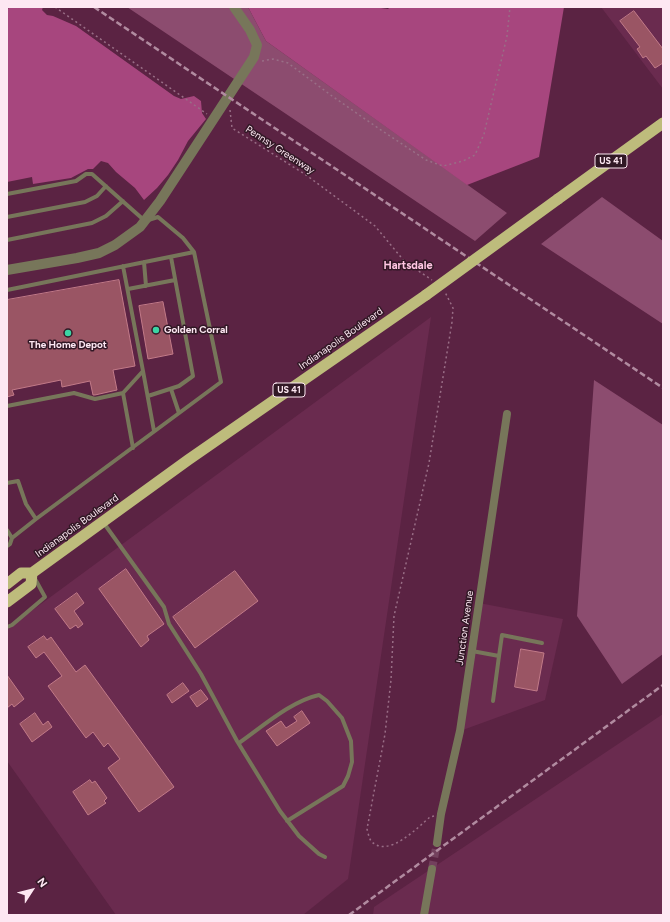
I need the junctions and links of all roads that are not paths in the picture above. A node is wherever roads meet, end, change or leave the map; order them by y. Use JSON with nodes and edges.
{"nodes":[{"id":1,"x":234,"y":7,"type":"edge"},
{"id":2,"x":663,"y":122,"type":"edge"},
{"id":3,"x":106,"y":186,"type":"junction"},
{"id":4,"x":7,"y":194,"type":"edge"},
{"id":5,"x":123,"y":201,"type":"junction"},
{"id":6,"x":7,"y":218,"type":"edge"},
{"id":7,"x":145,"y":221,"type":"junction"},
{"id":8,"x":7,"y":240,"type":"edge"},
{"id":9,"x":194,"y":252,"type":"junction"},
{"id":10,"x":170,"y":257,"type":"junction"},
{"id":11,"x":144,"y":262,"type":"junction"},
{"id":12,"x":123,"y":266,"type":"junction"},
{"id":13,"x":7,"y":270,"type":"edge"},
{"id":14,"x":175,"y":280,"type":"junction"},
{"id":15,"x":146,"y":286,"type":"junction"},
{"id":16,"x":128,"y":289,"type":"junction"},
{"id":17,"x":7,"y":290,"type":"edge"},
{"id":18,"x":143,"y":371,"type":"junction"},
{"id":19,"x":171,"y":389,"type":"junction"},
{"id":20,"x":123,"y":393,"type":"junction"},
{"id":21,"x":148,"y":396,"type":"junction"},
{"id":22,"x":7,"y":406,"type":"edge"},
{"id":23,"x":179,"y":413,"type":"junction"},
{"id":24,"x":507,"y":414,"type":"dead end"},
{"id":25,"x":154,"y":432,"type":"junction"},
{"id":26,"x":133,"y":448,"type":"junction"},
{"id":27,"x":7,"y":483,"type":"edge"},
{"id":28,"x":36,"y":519,"type":"junction"},
{"id":29,"x":103,"y":522,"type":"junction"},
{"id":30,"x":7,"y":530,"type":"edge"},
{"id":31,"x":12,"y":538,"type":"junction"},
{"id":32,"x":7,"y":546,"type":"edge"},
{"id":33,"x":32,"y":573,"type":"junction"},
{"id":34,"x":7,"y":584,"type":"edge"},
{"id":35,"x":7,"y":602,"type":"edge"},
{"id":36,"x":7,"y":627,"type":"edge"},
{"id":37,"x":542,"y":643,"type":"dead end"},
{"id":38,"x":472,"y":651,"type":"junction"},
{"id":39,"x":499,"y":656,"type":"junction"},
{"id":40,"x":493,"y":701,"type":"dead end"},
{"id":41,"x":239,"y":743,"type":"junction"},
{"id":42,"x":287,"y":821,"type":"junction"},
{"id":43,"x":437,"y":843,"type":"tunnel mouth"},
{"id":44,"x":325,"y":857,"type":"dead end"},
{"id":45,"x":432,"y":869,"type":"tunnel mouth"},
{"id":46,"x":424,"y":915,"type":"edge"}],
"edges":[{"from":1,"to":7,"type":"street"},
{"from":2,"to":29,"type":"highway","name":"Indianapolis Boulevard","number":"US 41","bridge":true},
{"from":3,"to":4,"type":"lane"},
{"from":3,"to":5,"type":"lane"},
{"from":3,"to":6,"type":"lane"},
{"from":5,"to":7,"type":"lane"},
{"from":5,"to":8,"type":"lane"},
{"from":7,"to":9,"type":"lane"},
{"from":7,"to":13,"type":"street"},
{"from":9,"to":10,"type":"lane"},
{"from":9,"to":23,"type":"lane"},
{"from":10,"to":11,"type":"lane"},
{"from":10,"to":14,"type":"lane"},
{"from":11,"to":12,"type":"lane"},
{"from":11,"to":15,"type":"lane"},
{"from":12,"to":16,"type":"lane"},
{"from":12,"to":17,"type":"lane"},
{"from":14,"to":15,"type":"lane"},
{"from":14,"to":19,"type":"lane"},
{"from":15,"to":16,"type":"lane"},
{"from":16,"to":18,"type":"lane"},
{"from":18,"to":20,"type":"lane"},
{"from":18,"to":21,"type":"lane"},
{"from":19,"to":21,"type":"lane"},
{"from":19,"to":23,"type":"lane"},
{"from":20,"to":22,"type":"lane"},
{"from":20,"to":26,"type":"lane"},
{"from":21,"to":25,"type":"lane"},
{"from":23,"to":25,"type":"lane"},
{"from":24,"to":38,"type":"street","name":"Junction Avenue"},
{"from":25,"to":26,"type":"lane"},
{"from":26,"to":28,"type":"lane"},
{"from":27,"to":28,"type":"lane"},
{"from":28,"to":31,"type":"lane"},
{"from":29,"to":33,"type":"highway","name":"Indianapolis Boulevard","number":"US 41"},
{"from":29,"to":41,"type":"lane"},
{"from":30,"to":31,"type":"lane"},
{"from":31,"to":32,"type":"lane"},
{"from":33,"to":34,"type":"highway","name":"Indianapolis Boulevard","number":"US 41"},
{"from":33,"to":35,"type":"highway","name":"Indianapolis Boulevard","number":"US 41"},
{"from":33,"to":36,"type":"lane"},
{"from":37,"to":39,"type":"lane"},
{"from":38,"to":39,"type":"lane"},
{"from":38,"to":43,"type":"street","name":"Junction Avenue"},
{"from":39,"to":40,"type":"lane"},
{"from":41,"to":42,"type":"lane"},
{"from":41,"to":42,"type":"lane"},
{"from":42,"to":44,"type":"lane"},
{"from":45,"to":46,"type":"street"}]}
